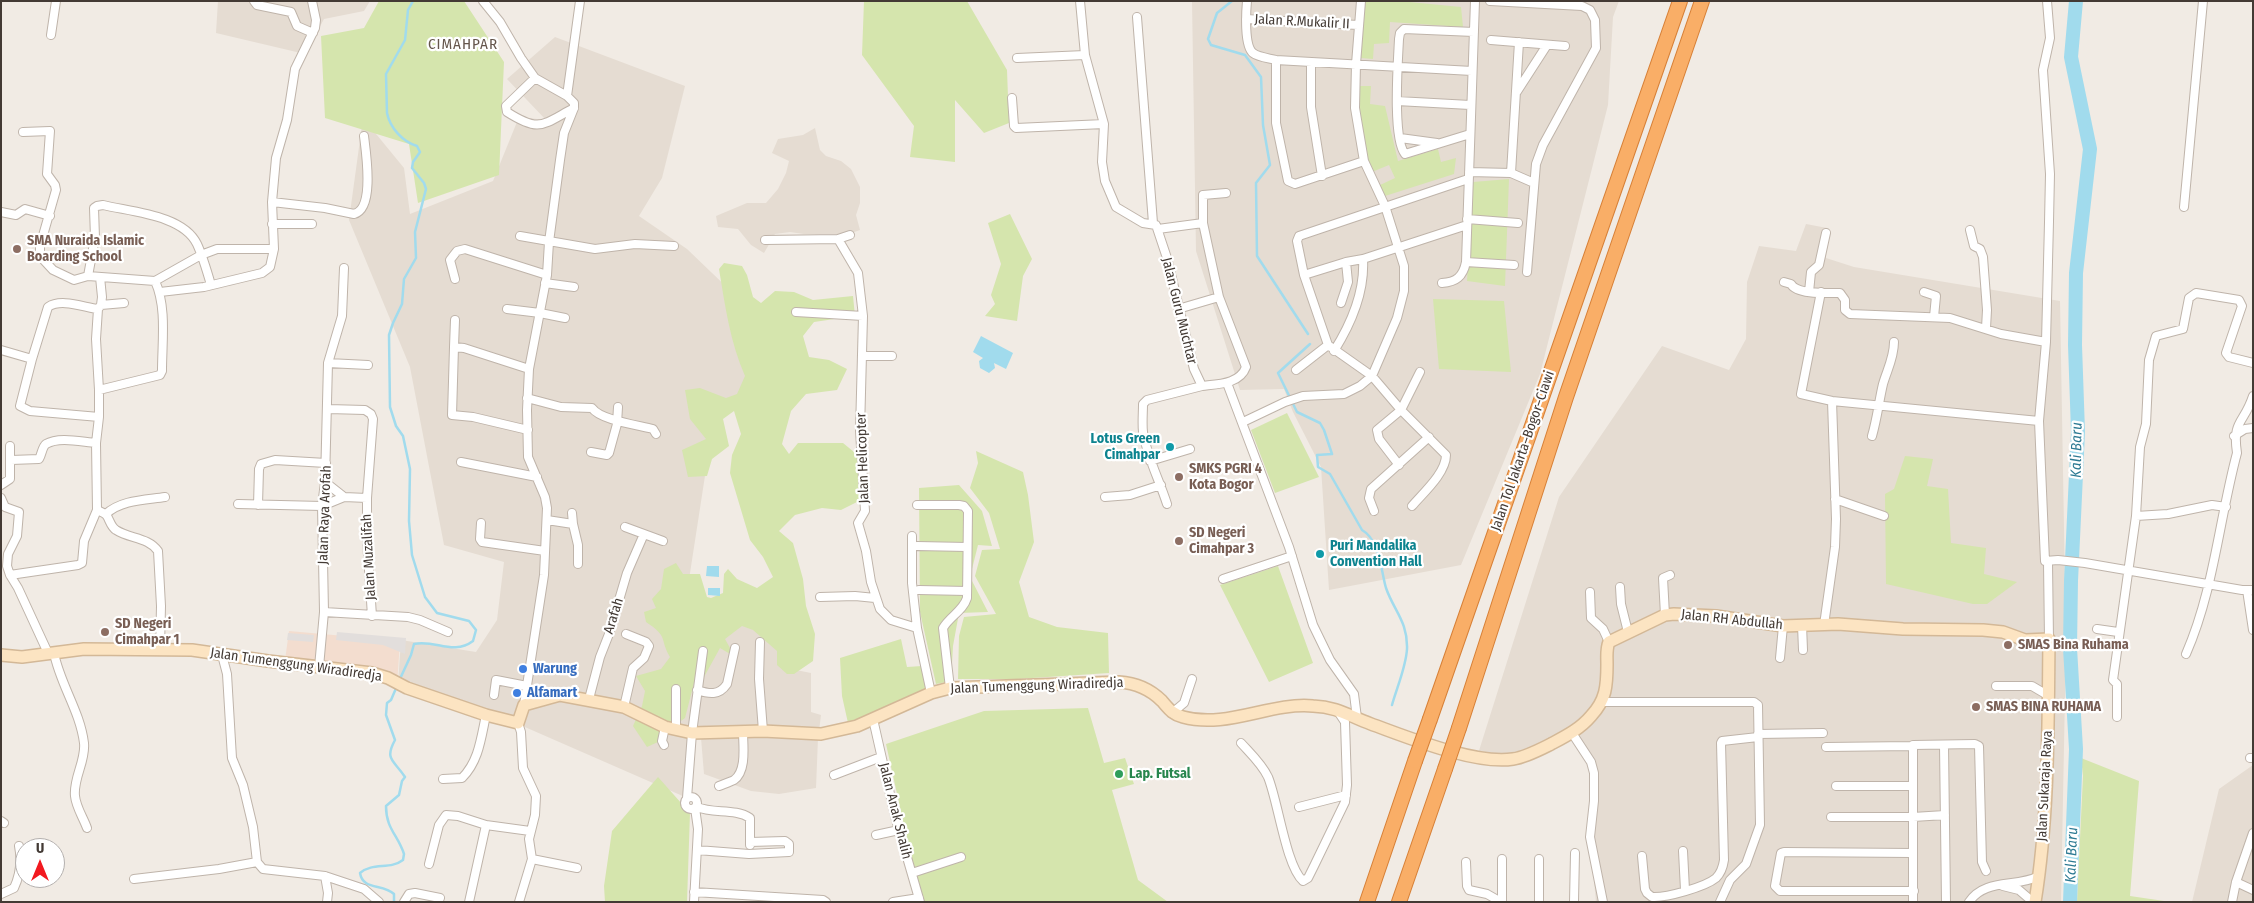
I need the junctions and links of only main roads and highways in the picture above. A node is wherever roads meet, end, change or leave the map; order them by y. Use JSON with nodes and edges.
{"nodes":[{"id":1,"x":1680,"y":1,"type":"edge"},
{"id":2,"x":1702,"y":1,"type":"edge"},
{"id":3,"x":1396,"y":817,"type":"junction"},
{"id":4,"x":1413,"y":862,"type":"junction"},
{"id":5,"x":1359,"y":902,"type":"edge"},
{"id":6,"x":1367,"y":902,"type":"edge"},
{"id":7,"x":1399,"y":902,"type":"edge"},
{"id":8,"x":1404,"y":902,"type":"edge"}],
"edges":[{"from":1,"to":3,"type":"highway","name":"Jalan Tol Jakarta–Bogor–Ciawi","bridge":true},
{"from":2,"to":4,"type":"highway","name":"Jalan Tol Jakarta–Bogor–Ciawi","bridge":true},
{"from":3,"to":5,"type":"highway"},
{"from":3,"to":6,"type":"highway","name":"Jalan Tol Jakarta–Bogor–Ciawi"},
{"from":4,"to":7,"type":"highway","name":"Jalan Tol Jakarta–Bogor–Ciawi"},
{"from":4,"to":8,"type":"highway"}]}
